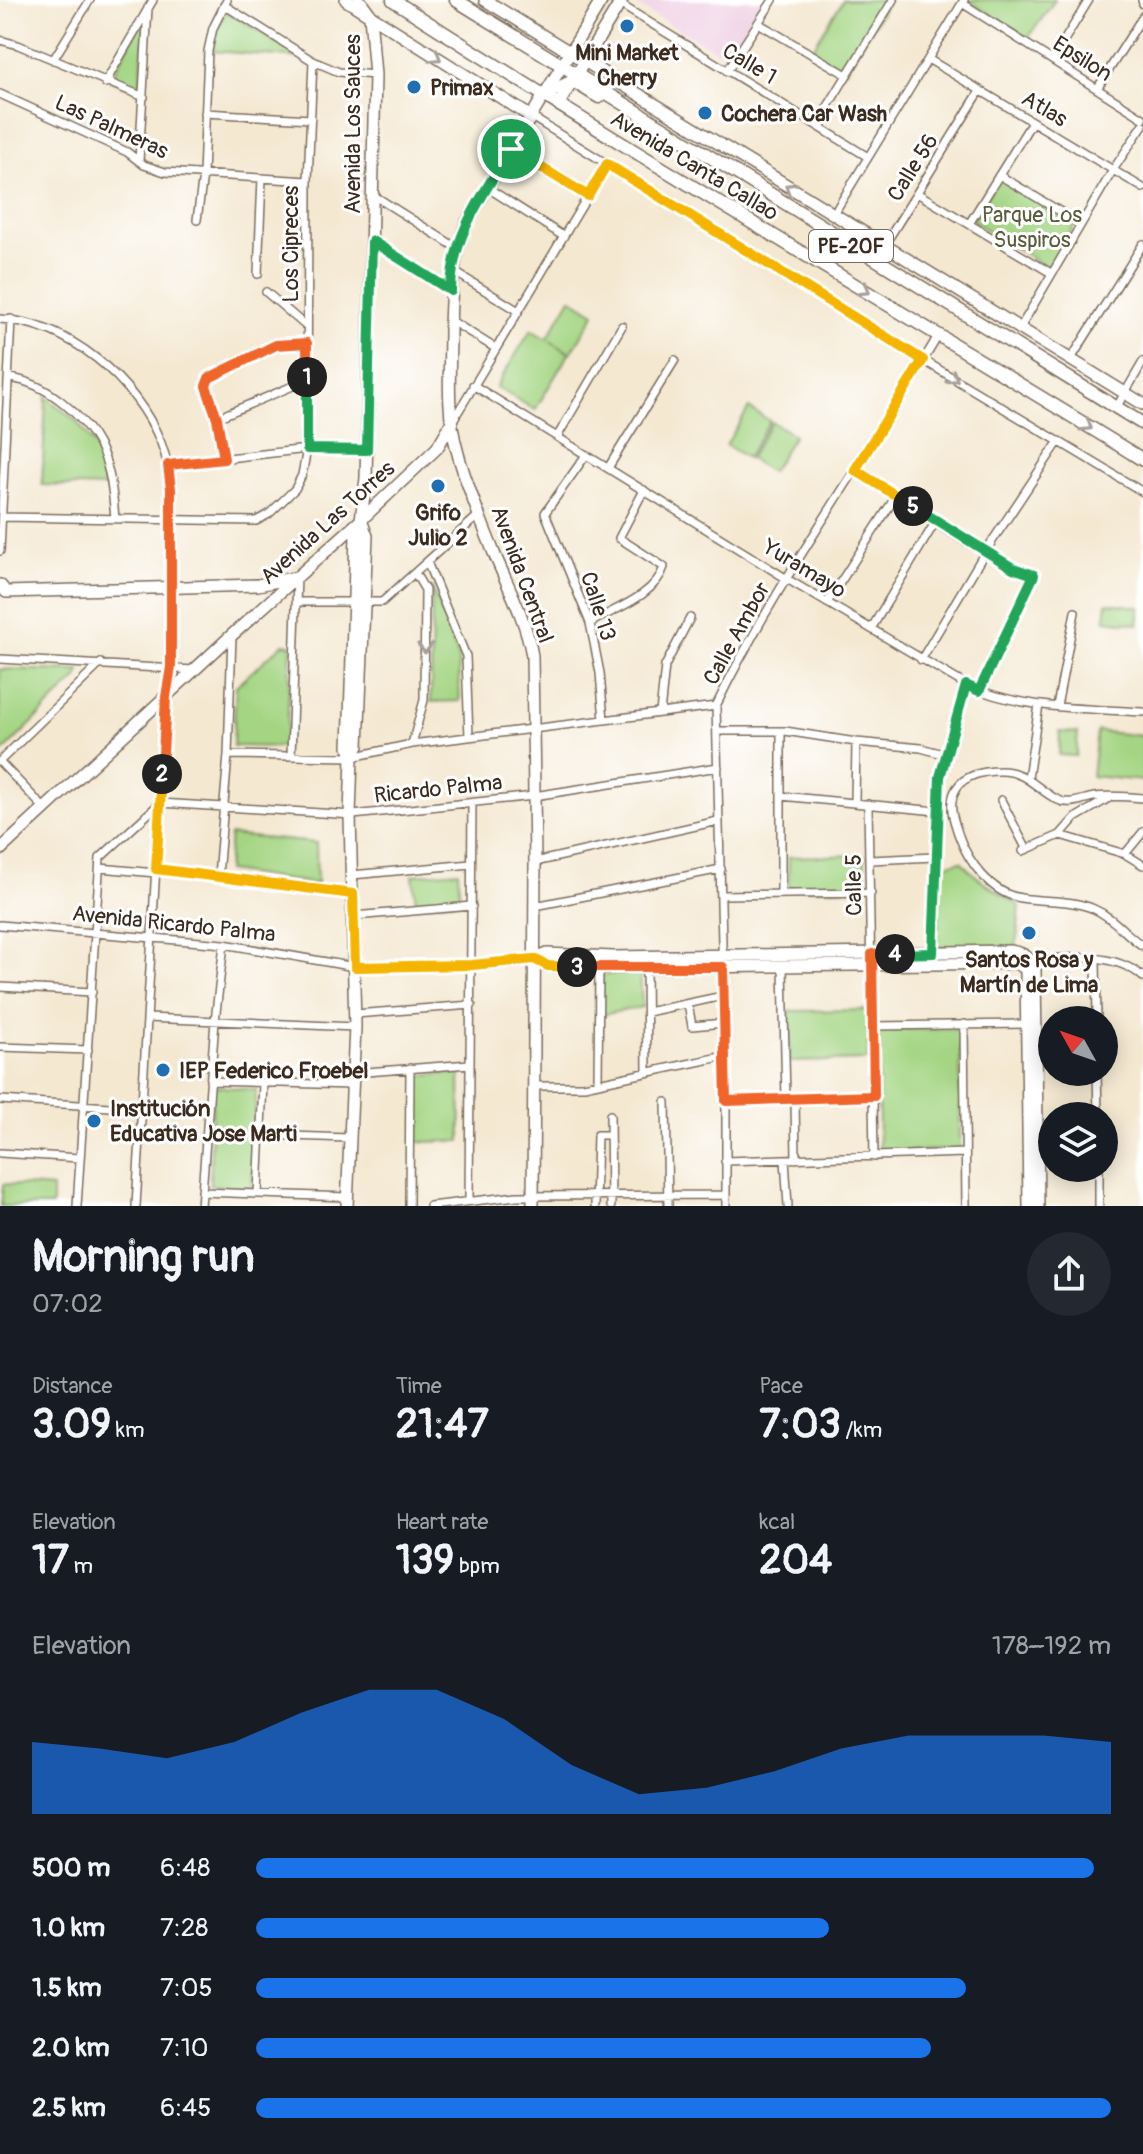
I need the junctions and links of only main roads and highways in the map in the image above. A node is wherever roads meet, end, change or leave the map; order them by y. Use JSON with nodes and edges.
{"nodes":[{"id":1,"x":359,"y":0,"type":"edge"},
{"id":2,"x":393,"y":0,"type":"edge"},
{"id":3,"x":456,"y":0,"type":"edge"},
{"id":4,"x":370,"y":15,"type":"road end"},
{"id":5,"x":578,"y":72,"type":"junction"},
{"id":6,"x":542,"y":96,"type":"junction"},
{"id":7,"x":1143,"y":424,"type":"edge"},
{"id":8,"x":1143,"y":460,"type":"edge"}],
"edges":[{"from":1,"to":4,"type":"main road"},
{"from":2,"to":6,"type":"main road","name":"Avenida Canta Callao","number":"PE-20F"},
{"from":3,"to":5,"type":"main road","name":"Avenida Canta Callao","number":"PE-20F"},
{"from":5,"to":6,"type":"main road"},
{"from":5,"to":7,"type":"main road","name":"Avenida Canta Callao","number":"PE-20F"},
{"from":6,"to":8,"type":"main road","name":"Avenida Canta Callao","number":"PE-20F","one_way":true}]}
